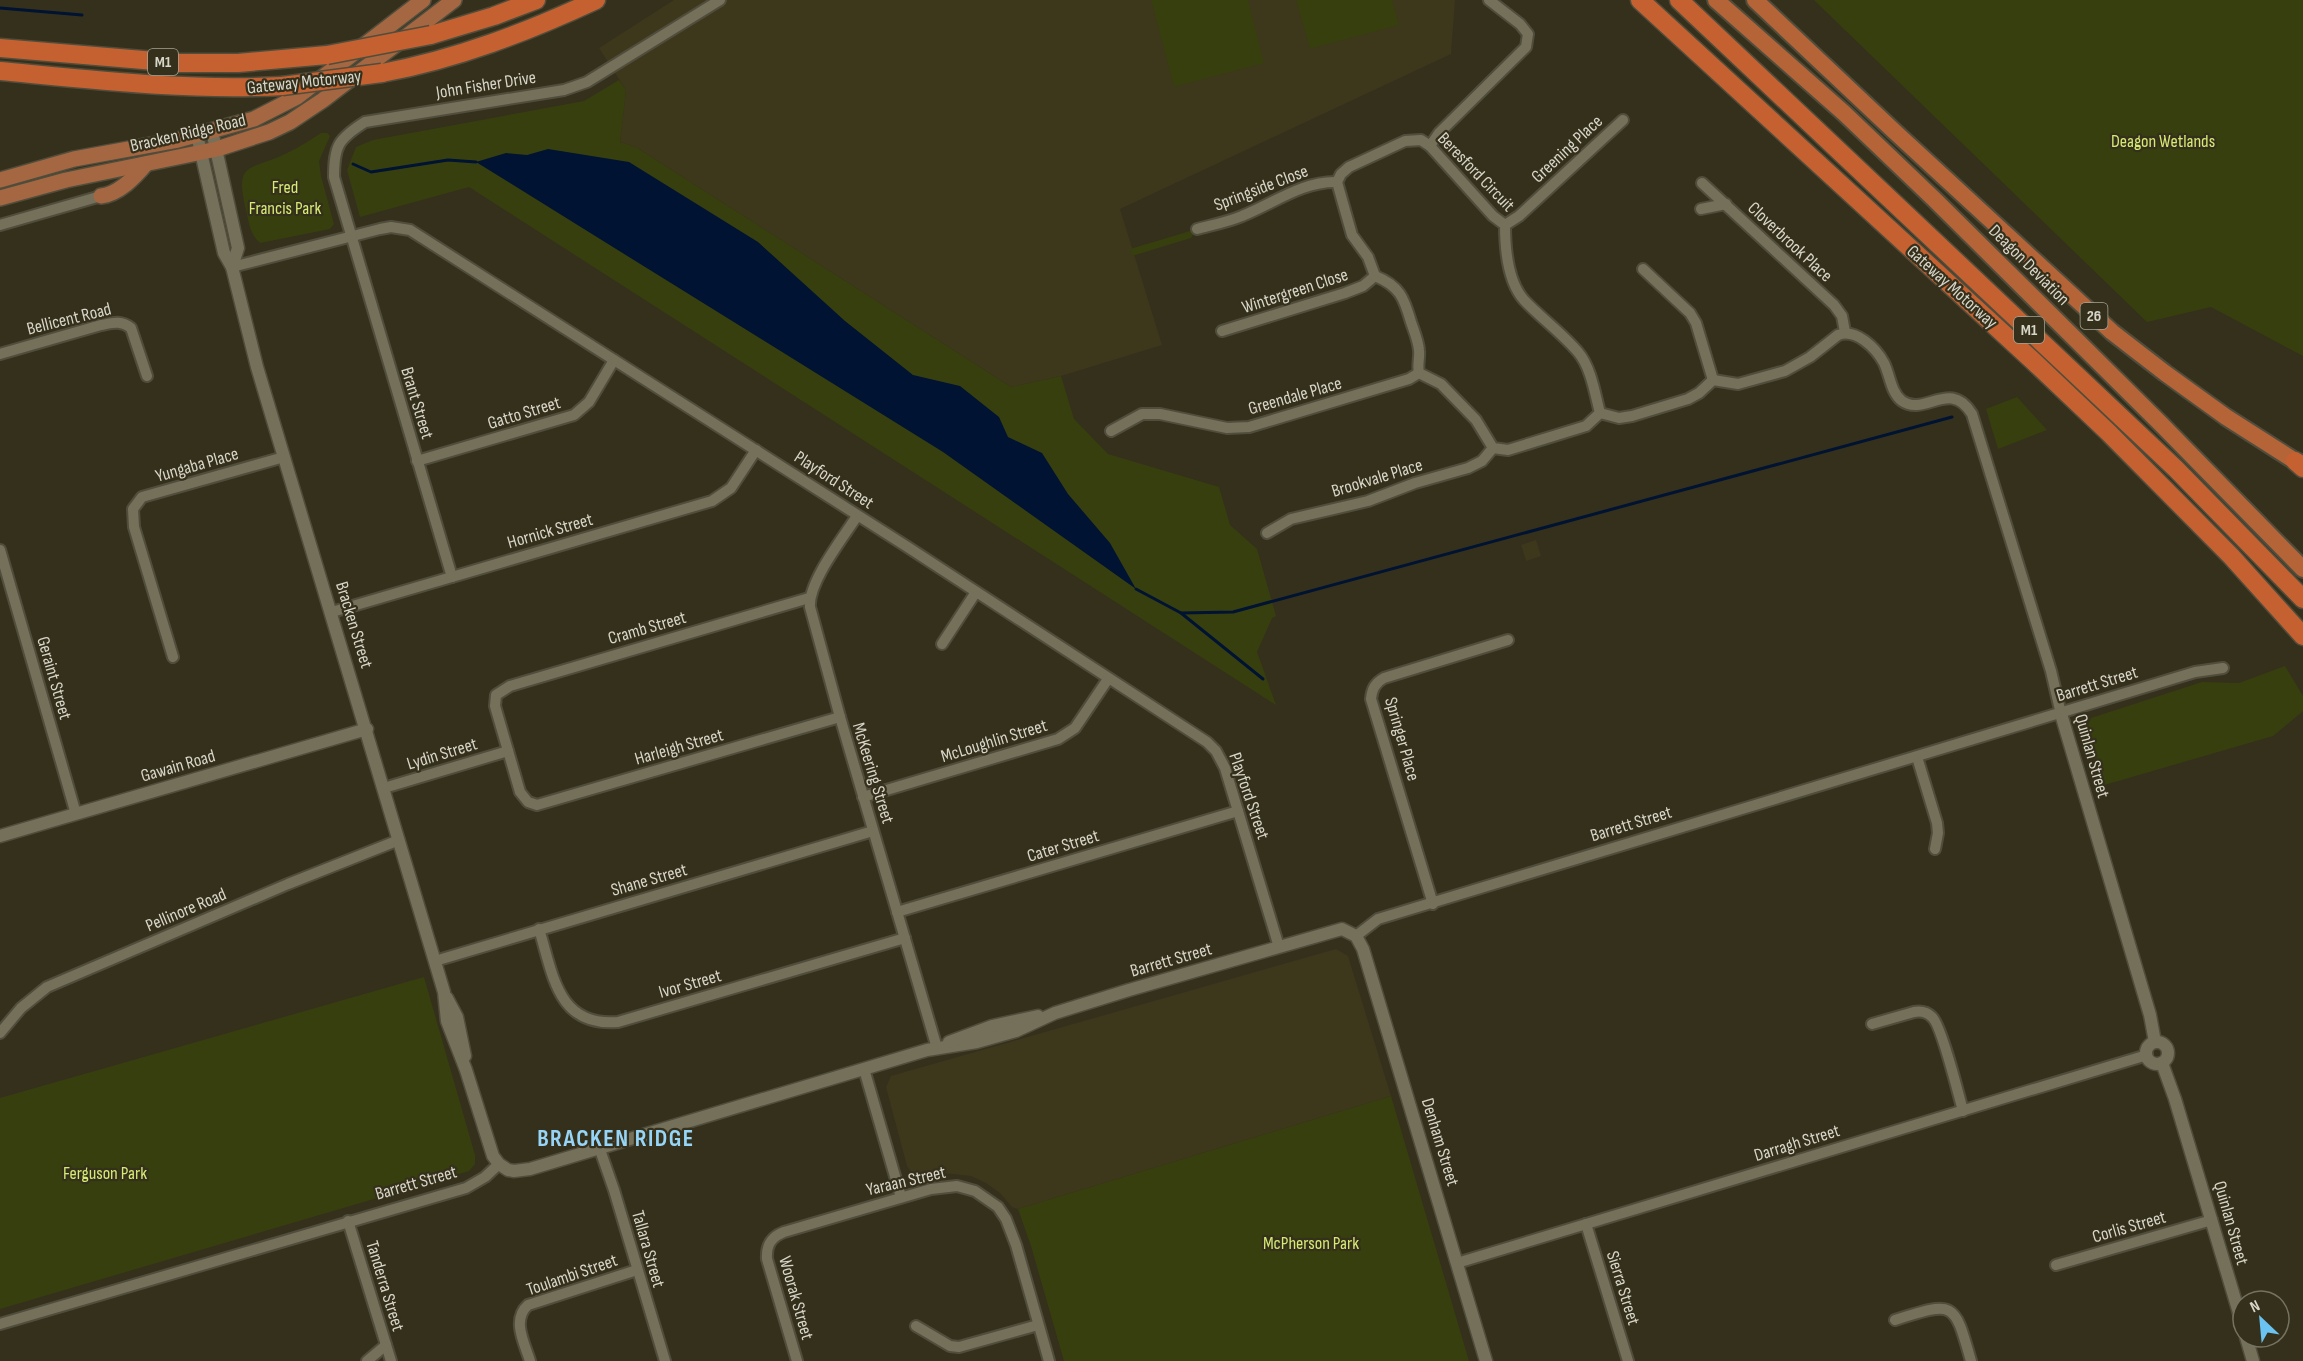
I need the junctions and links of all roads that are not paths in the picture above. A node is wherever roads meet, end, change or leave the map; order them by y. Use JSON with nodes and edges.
{"nodes":[{"id":1,"x":423,"y":0,"type":"edge"},
{"id":2,"x":454,"y":0,"type":"edge"},
{"id":3,"x":536,"y":0,"type":"edge"},
{"id":4,"x":596,"y":0,"type":"edge"},
{"id":5,"x":720,"y":0,"type":"edge"},
{"id":6,"x":1489,"y":0,"type":"edge"},
{"id":7,"x":1640,"y":0,"type":"edge"},
{"id":8,"x":1679,"y":0,"type":"edge"},
{"id":9,"x":1716,"y":0,"type":"edge"},
{"id":10,"x":1755,"y":0,"type":"edge"},
{"id":11,"x":0,"y":48,"type":"edge"},
{"id":12,"x":0,"y":71,"type":"edge"},
{"id":13,"x":1623,"y":120,"type":"dead end"},
{"id":14,"x":205,"y":133,"type":"junction"},
{"id":15,"x":1430,"y":146,"type":"junction"},
{"id":16,"x":209,"y":151,"type":"junction"},
{"id":17,"x":146,"y":164,"type":"junction"},
{"id":18,"x":0,"y":180,"type":"edge"},
{"id":19,"x":1337,"y":182,"type":"junction"},
{"id":20,"x":1702,"y":183,"type":"dead end"},
{"id":21,"x":100,"y":196,"type":"joint"},
{"id":22,"x":0,"y":198,"type":"edge"},
{"id":23,"x":1726,"y":204,"type":"junction"},
{"id":24,"x":1701,"y":209,"type":"dead end"},
{"id":25,"x":0,"y":225,"type":"edge"},
{"id":26,"x":1505,"y":225,"type":"junction"},
{"id":27,"x":1197,"y":229,"type":"dead end"},
{"id":28,"x":351,"y":238,"type":"junction"},
{"id":29,"x":232,"y":267,"type":"junction"},
{"id":30,"x":1643,"y":269,"type":"dead end"},
{"id":31,"x":1375,"y":276,"type":"junction"},
{"id":32,"x":1222,"y":331,"type":"dead end"},
{"id":33,"x":1845,"y":332,"type":"junction"},
{"id":34,"x":0,"y":354,"type":"edge"},
{"id":35,"x":614,"y":360,"type":"junction"},
{"id":36,"x":1419,"y":373,"type":"junction"},
{"id":37,"x":147,"y":375,"type":"dead end"},
{"id":38,"x":1713,"y":380,"type":"junction"},
{"id":39,"x":1600,"y":413,"type":"junction"},
{"id":40,"x":1112,"y":431,"type":"dead end"},
{"id":41,"x":1493,"y":448,"type":"junction"},
{"id":42,"x":756,"y":450,"type":"junction"},
{"id":43,"x":284,"y":457,"type":"junction"},
{"id":44,"x":417,"y":461,"type":"junction"},
{"id":45,"x":2300,"y":464,"type":"edge"},
{"id":46,"x":857,"y":516,"type":"junction"},
{"id":47,"x":1267,"y":533,"type":"dead end"},
{"id":48,"x":0,"y":550,"type":"edge"},
{"id":49,"x":2303,"y":569,"type":"edge"},
{"id":50,"x":452,"y":577,"type":"junction"},
{"id":51,"x":976,"y":592,"type":"junction"},
{"id":52,"x":809,"y":598,"type":"junction"},
{"id":53,"x":2303,"y":599,"type":"edge"},
{"id":54,"x":332,"y":612,"type":"junction"},
{"id":55,"x":2303,"y":636,"type":"edge"},
{"id":56,"x":1508,"y":640,"type":"dead end"},
{"id":57,"x":942,"y":644,"type":"dead end"},
{"id":58,"x":173,"y":657,"type":"dead end"},
{"id":59,"x":2223,"y":668,"type":"dead end"},
{"id":60,"x":1108,"y":679,"type":"junction"},
{"id":61,"x":2061,"y":714,"type":"junction"},
{"id":62,"x":840,"y":717,"type":"junction"},
{"id":63,"x":367,"y":729,"type":"junction"},
{"id":64,"x":508,"y":751,"type":"junction"},
{"id":65,"x":1917,"y":757,"type":"junction"},
{"id":66,"x":384,"y":788,"type":"junction"},
{"id":67,"x":863,"y":797,"type":"junction"},
{"id":68,"x":1238,"y":810,"type":"junction"},
{"id":69,"x":76,"y":814,"type":"junction"},
{"id":70,"x":873,"y":831,"type":"junction"},
{"id":71,"x":0,"y":836,"type":"edge"},
{"id":72,"x":399,"y":840,"type":"junction"},
{"id":73,"x":1935,"y":849,"type":"dead end"},
{"id":74,"x":1433,"y":904,"type":"junction"},
{"id":75,"x":897,"y":912,"type":"junction"},
{"id":76,"x":539,"y":929,"type":"junction"},
{"id":77,"x":1356,"y":936,"type":"junction"},
{"id":78,"x":905,"y":938,"type":"junction"},
{"id":79,"x":1279,"y":947,"type":"junction"},
{"id":80,"x":435,"y":961,"type":"junction"},
{"id":81,"x":1872,"y":1024,"type":"dead end"},
{"id":82,"x":0,"y":1033,"type":"edge"},
{"id":83,"x":2155,"y":1042,"type":"junction"},
{"id":84,"x":937,"y":1048,"type":"junction"},
{"id":85,"x":2147,"y":1055,"type":"junction"},
{"id":86,"x":2162,"y":1063,"type":"junction"},
{"id":87,"x":864,"y":1069,"type":"junction"},
{"id":88,"x":1963,"y":1111,"type":"junction"},
{"id":89,"x":599,"y":1148,"type":"junction"},
{"id":90,"x":499,"y":1164,"type":"junction"},
{"id":91,"x":901,"y":1197,"type":"junction"},
{"id":92,"x":2212,"y":1220,"type":"junction"},
{"id":93,"x":348,"y":1221,"type":"junction"},
{"id":94,"x":1586,"y":1224,"type":"junction"},
{"id":95,"x":769,"y":1244,"type":"joint"},
{"id":96,"x":1457,"y":1263,"type":"junction"},
{"id":97,"x":2056,"y":1265,"type":"dead end"},
{"id":98,"x":637,"y":1270,"type":"junction"},
{"id":99,"x":2232,"y":1289,"type":"edge"},
{"id":100,"x":1895,"y":1320,"type":"dead end"},
{"id":101,"x":0,"y":1324,"type":"edge"},
{"id":102,"x":1038,"y":1325,"type":"junction"},
{"id":103,"x":916,"y":1326,"type":"dead end"},
{"id":104,"x":386,"y":1345,"type":"junction"},
{"id":105,"x":367,"y":1361,"type":"edge"},
{"id":106,"x":391,"y":1361,"type":"edge"},
{"id":107,"x":530,"y":1361,"type":"edge"},
{"id":108,"x":664,"y":1361,"type":"edge"},
{"id":109,"x":797,"y":1361,"type":"edge"},
{"id":110,"x":1049,"y":1361,"type":"edge"},
{"id":111,"x":1486,"y":1361,"type":"edge"},
{"id":112,"x":1628,"y":1361,"type":"edge"},
{"id":113,"x":1971,"y":1361,"type":"edge"}],
"edges":[{"from":1,"to":14,"type":"main road","name":"Bracken Ridge Road"},
{"from":2,"to":16,"type":"main road","name":"Bracken Ridge Road"},
{"from":3,"to":11,"type":"highway","name":"Gateway Motorway","number":"M1","bridge":true},
{"from":4,"to":12,"type":"highway","name":"Gateway Motorway","number":"M1","bridge":true},
{"from":5,"to":28,"type":"street","name":"John Fisher Drive"},
{"from":6,"to":15,"type":"street"},
{"from":7,"to":55,"type":"highway","name":"Gateway Motorway","number":"M1"},
{"from":8,"to":53,"type":"highway","name":"Gateway Motorway","number":"M1"},
{"from":9,"to":49,"type":"highway","name":"Deagon Deviation","number":"26"},
{"from":10,"to":45,"type":"highway","name":"Deagon Deviation","number":"26"},
{"from":13,"to":26,"type":"street","name":"Greening Place"},
{"from":14,"to":16,"type":"street","name":"Bracken Street"},
{"from":14,"to":18,"type":"main road","name":"Bracken Ridge Road"},
{"from":15,"to":19,"type":"street","name":"Beresford Circuit"},
{"from":15,"to":26,"type":"street","name":"Beresford Circuit"},
{"from":16,"to":17,"type":"main road","name":"Bracken Ridge Road"},
{"from":16,"to":29,"type":"street","name":"Bracken Street"},
{"from":17,"to":21,"type":"main road"},
{"from":17,"to":22,"type":"main road","name":"Bracken Ridge Road"},
{"from":19,"to":27,"type":"street","name":"Springside Close"},
{"from":19,"to":31,"type":"street"},
{"from":20,"to":23,"type":"street","name":"Cloverbrook Place"},
{"from":21,"to":25,"type":"street"},
{"from":23,"to":24,"type":"street"},
{"from":23,"to":33,"type":"street","name":"Cloverbrook Place"},
{"from":26,"to":39,"type":"street","name":"Beresford Circuit"},
{"from":28,"to":29,"type":"street","name":"Playford Street"},
{"from":28,"to":35,"type":"street","name":"Playford Street"},
{"from":28,"to":44,"type":"street","name":"Brant Street"},
{"from":29,"to":43,"type":"street","name":"Bracken Street"},
{"from":30,"to":38,"type":"street"},
{"from":31,"to":32,"type":"street","name":"Wintergreen Close"},
{"from":31,"to":36,"type":"street"},
{"from":33,"to":38,"type":"street"},
{"from":33,"to":61,"type":"street","name":"Quinlan Street"},
{"from":34,"to":37,"type":"street","name":"Bellicent Road"},
{"from":35,"to":42,"type":"street","name":"Playford Street"},
{"from":35,"to":44,"type":"street","name":"Gatto Street"},
{"from":36,"to":40,"type":"street","name":"Greendale Place"},
{"from":36,"to":41,"type":"street"},
{"from":38,"to":39,"type":"street"},
{"from":39,"to":41,"type":"street"},
{"from":41,"to":47,"type":"street","name":"Brookvale Place"},
{"from":42,"to":46,"type":"street","name":"Playford Street"},
{"from":42,"to":50,"type":"street","name":"Hornick Street"},
{"from":43,"to":54,"type":"street","name":"Bracken Street"},
{"from":43,"to":58,"type":"street","name":"Yungaba Place"},
{"from":44,"to":50,"type":"street","name":"Brant Street"},
{"from":46,"to":51,"type":"street","name":"Playford Street"},
{"from":46,"to":52,"type":"street"},
{"from":48,"to":69,"type":"street","name":"Geraint Street"},
{"from":50,"to":54,"type":"street","name":"Hornick Street"},
{"from":51,"to":57,"type":"street"},
{"from":51,"to":60,"type":"street","name":"Playford Street"},
{"from":52,"to":62,"type":"street","name":"McKeering Street"},
{"from":52,"to":64,"type":"street","name":"Cramb Street"},
{"from":54,"to":63,"type":"street","name":"Bracken Street"},
{"from":56,"to":74,"type":"street","name":"Springer Place"},
{"from":59,"to":61,"type":"street","name":"Barrett Street"},
{"from":60,"to":67,"type":"street","name":"McLoughlin Street"},
{"from":60,"to":68,"type":"street","name":"Playford Street"},
{"from":61,"to":65,"type":"street","name":"Barrett Street"},
{"from":61,"to":83,"type":"street","name":"Quinlan Street"},
{"from":62,"to":64,"type":"street","name":"Harleigh Street"},
{"from":62,"to":67,"type":"street","name":"McKeering Street"},
{"from":63,"to":66,"type":"street","name":"Bracken Street"},
{"from":63,"to":69,"type":"street","name":"Gawain Road"},
{"from":64,"to":66,"type":"street","name":"Lydin Street"},
{"from":65,"to":73,"type":"street"},
{"from":65,"to":74,"type":"street","name":"Barrett Street"},
{"from":66,"to":72,"type":"street","name":"Bracken Street"},
{"from":67,"to":70,"type":"street","name":"McKeering Street"},
{"from":68,"to":75,"type":"street","name":"Cater Street"},
{"from":68,"to":79,"type":"street","name":"Playford Street"},
{"from":69,"to":71,"type":"street","name":"Gawain Road"},
{"from":70,"to":75,"type":"street","name":"McKeering Street"},
{"from":70,"to":76,"type":"street","name":"Shane Street"},
{"from":72,"to":80,"type":"street","name":"Bracken Street"},
{"from":72,"to":82,"type":"street","name":"Pellinore Road"},
{"from":74,"to":77,"type":"street","name":"Barrett Street"},
{"from":75,"to":78,"type":"street","name":"McKeering Street"},
{"from":76,"to":78,"type":"street","name":"Ivor Street"},
{"from":76,"to":80,"type":"street","name":"Shane Street"},
{"from":77,"to":79,"type":"street","name":"Barrett Street"},
{"from":77,"to":96,"type":"street","name":"Denham Street"},
{"from":78,"to":84,"type":"street","name":"McKeering Street"},
{"from":79,"to":84,"type":"street","name":"Barrett Street"},
{"from":80,"to":90,"type":"street","name":"Bracken Street"},
{"from":81,"to":88,"type":"street"},
{"from":83,"to":85,"type":"street"},
{"from":83,"to":86,"type":"street"},
{"from":84,"to":87,"type":"street","name":"Barrett Street"},
{"from":85,"to":86,"type":"street"},
{"from":85,"to":88,"type":"street","name":"Darragh Street"},
{"from":86,"to":92,"type":"street","name":"Quinlan Street"},
{"from":87,"to":89,"type":"street","name":"Barrett Street"},
{"from":87,"to":91,"type":"street"},
{"from":88,"to":94,"type":"street","name":"Darragh Street"},
{"from":89,"to":90,"type":"street","name":"Barrett Street"},
{"from":89,"to":98,"type":"street","name":"Tallara Street"},
{"from":90,"to":93,"type":"street","name":"Barrett Street"},
{"from":91,"to":95,"type":"street","name":"Yaraan Street"},
{"from":91,"to":102,"type":"street","name":"Yaraan Street"},
{"from":92,"to":97,"type":"street","name":"Corlis Street"},
{"from":92,"to":99,"type":"street","name":"Quinlan Street"},
{"from":93,"to":101,"type":"street","name":"Barrett Street"},
{"from":93,"to":104,"type":"street","name":"Tanderra Street"},
{"from":94,"to":96,"type":"street","name":"Darragh Street"},
{"from":94,"to":112,"type":"street","name":"Sierra Street"},
{"from":95,"to":109,"type":"street","name":"Woorak Street"},
{"from":96,"to":111,"type":"street","name":"Denham Street"},
{"from":98,"to":107,"type":"street","name":"Toulambi Street"},
{"from":98,"to":108,"type":"street","name":"Tallara Street"},
{"from":100,"to":113,"type":"street"},
{"from":102,"to":103,"type":"street"},
{"from":102,"to":110,"type":"street","name":"Yaraan Street"},
{"from":104,"to":105,"type":"street"},
{"from":104,"to":106,"type":"street","name":"Tanderra Street"}]}
